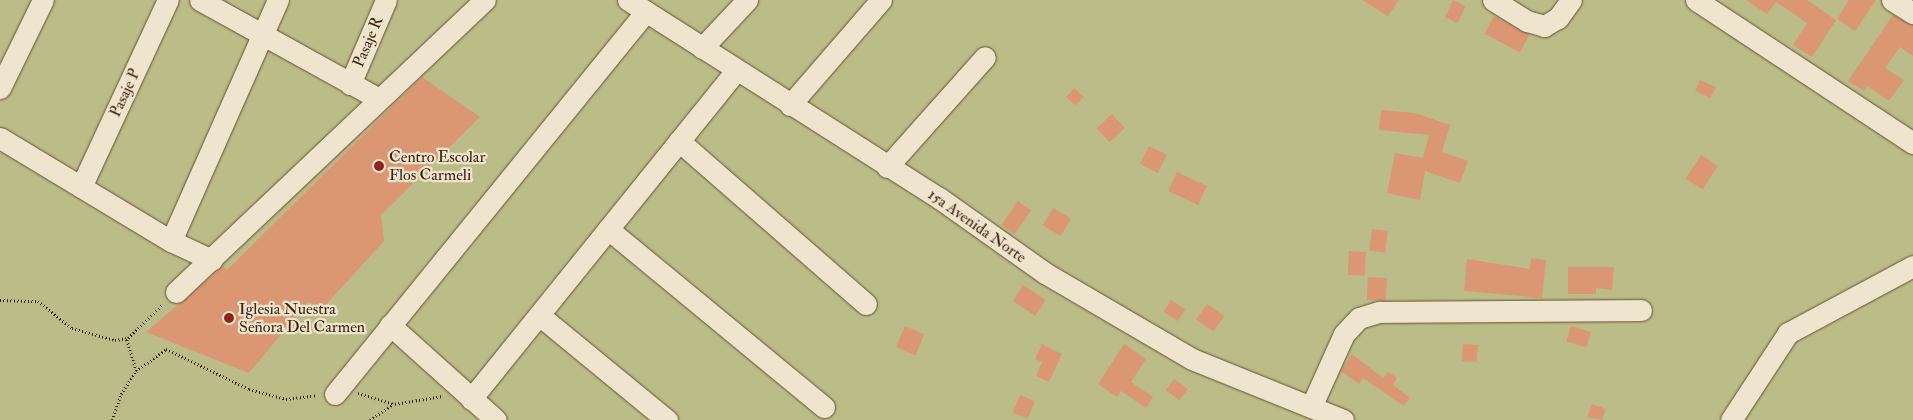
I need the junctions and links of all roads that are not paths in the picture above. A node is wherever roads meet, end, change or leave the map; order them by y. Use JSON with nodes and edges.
{"nodes":[{"id":1,"x":43,"y":0,"type":"edge"},
{"id":2,"x":168,"y":0,"type":"edge"},
{"id":3,"x":200,"y":0,"type":"edge"},
{"id":4,"x":278,"y":0,"type":"edge"},
{"id":5,"x":386,"y":0,"type":"edge"},
{"id":6,"x":485,"y":0,"type":"edge"},
{"id":7,"x":628,"y":0,"type":"edge"},
{"id":8,"x":747,"y":0,"type":"edge"},
{"id":9,"x":881,"y":0,"type":"edge"},
{"id":10,"x":1493,"y":0,"type":"edge"},
{"id":11,"x":1571,"y":0,"type":"edge"},
{"id":12,"x":1696,"y":0,"type":"edge"},
{"id":13,"x":1892,"y":0,"type":"edge"},
{"id":14,"x":646,"y":12,"type":"junction"},
{"id":15,"x":1913,"y":13,"type":"edge"},
{"id":16,"x":262,"y":36,"type":"junction"},
{"id":17,"x":702,"y":48,"type":"junction"},
{"id":18,"x":985,"y":57,"type":"dead end"},
{"id":19,"x":736,"y":70,"type":"junction"},
{"id":20,"x":350,"y":84,"type":"junction"},
{"id":21,"x":0,"y":88,"type":"edge"},
{"id":22,"x":379,"y":99,"type":"junction"},
{"id":23,"x":790,"y":105,"type":"junction"},
{"id":24,"x":0,"y":138,"type":"edge"},
{"id":25,"x":679,"y":141,"type":"junction"},
{"id":26,"x":1913,"y":143,"type":"edge"},
{"id":27,"x":887,"y":167,"type":"junction"},
{"id":28,"x":81,"y":187,"type":"junction"},
{"id":29,"x":608,"y":229,"type":"junction"},
{"id":30,"x":171,"y":241,"type":"junction"},
{"id":31,"x":212,"y":260,"type":"junction"},
{"id":32,"x":1913,"y":266,"type":"edge"},
{"id":33,"x":176,"y":292,"type":"road end"},
{"id":34,"x":866,"y":304,"type":"dead end"},
{"id":35,"x":1640,"y":310,"type":"dead end"},
{"id":36,"x":539,"y":315,"type":"junction"},
{"id":37,"x":390,"y":326,"type":"junction"},
{"id":38,"x":335,"y":394,"type":"road end"},
{"id":39,"x":466,"y":395,"type":"junction"},
{"id":40,"x":824,"y":407,"type":"dead end"},
{"id":41,"x":1311,"y":408,"type":"junction"},
{"id":42,"x":496,"y":420,"type":"edge"},
{"id":43,"x":667,"y":420,"type":"edge"},
{"id":44,"x":1343,"y":420,"type":"edge"},
{"id":45,"x":1731,"y":420,"type":"edge"}],
"edges":[{"from":1,"to":21,"type":"street"},
{"from":2,"to":28,"type":"street","name":"Pasaje P"},
{"from":3,"to":16,"type":"street"},
{"from":4,"to":16,"type":"street"},
{"from":5,"to":20,"type":"street","name":"Pasaje R"},
{"from":6,"to":22,"type":"street"},
{"from":7,"to":14,"type":"street","name":"15a Avenida Norte"},
{"from":8,"to":17,"type":"street"},
{"from":9,"to":23,"type":"street"},
{"from":10,"to":11,"type":"street"},
{"from":12,"to":26,"type":"street"},
{"from":13,"to":15,"type":"street"},
{"from":14,"to":17,"type":"street","name":"15a Avenida Norte"},
{"from":14,"to":37,"type":"street"},
{"from":16,"to":20,"type":"street"},
{"from":16,"to":30,"type":"street"},
{"from":17,"to":19,"type":"street","name":"15a Avenida Norte"},
{"from":18,"to":27,"type":"street"},
{"from":19,"to":23,"type":"street","name":"15a Avenida Norte"},
{"from":19,"to":25,"type":"street"},
{"from":20,"to":22,"type":"street"},
{"from":22,"to":31,"type":"street"},
{"from":23,"to":27,"type":"street","name":"15a Avenida Norte"},
{"from":24,"to":28,"type":"street"},
{"from":25,"to":29,"type":"street"},
{"from":25,"to":34,"type":"street"},
{"from":27,"to":41,"type":"street","name":"15a Avenida Norte"},
{"from":28,"to":30,"type":"street"},
{"from":29,"to":36,"type":"street"},
{"from":29,"to":40,"type":"street"},
{"from":30,"to":31,"type":"street"},
{"from":31,"to":33,"type":"street"},
{"from":32,"to":45,"type":"street"},
{"from":35,"to":41,"type":"street"},
{"from":36,"to":39,"type":"street"},
{"from":36,"to":43,"type":"street"},
{"from":37,"to":38,"type":"street"},
{"from":37,"to":39,"type":"street"},
{"from":39,"to":42,"type":"street"},
{"from":41,"to":44,"type":"street","name":"15a Avenida Norte"}]}
